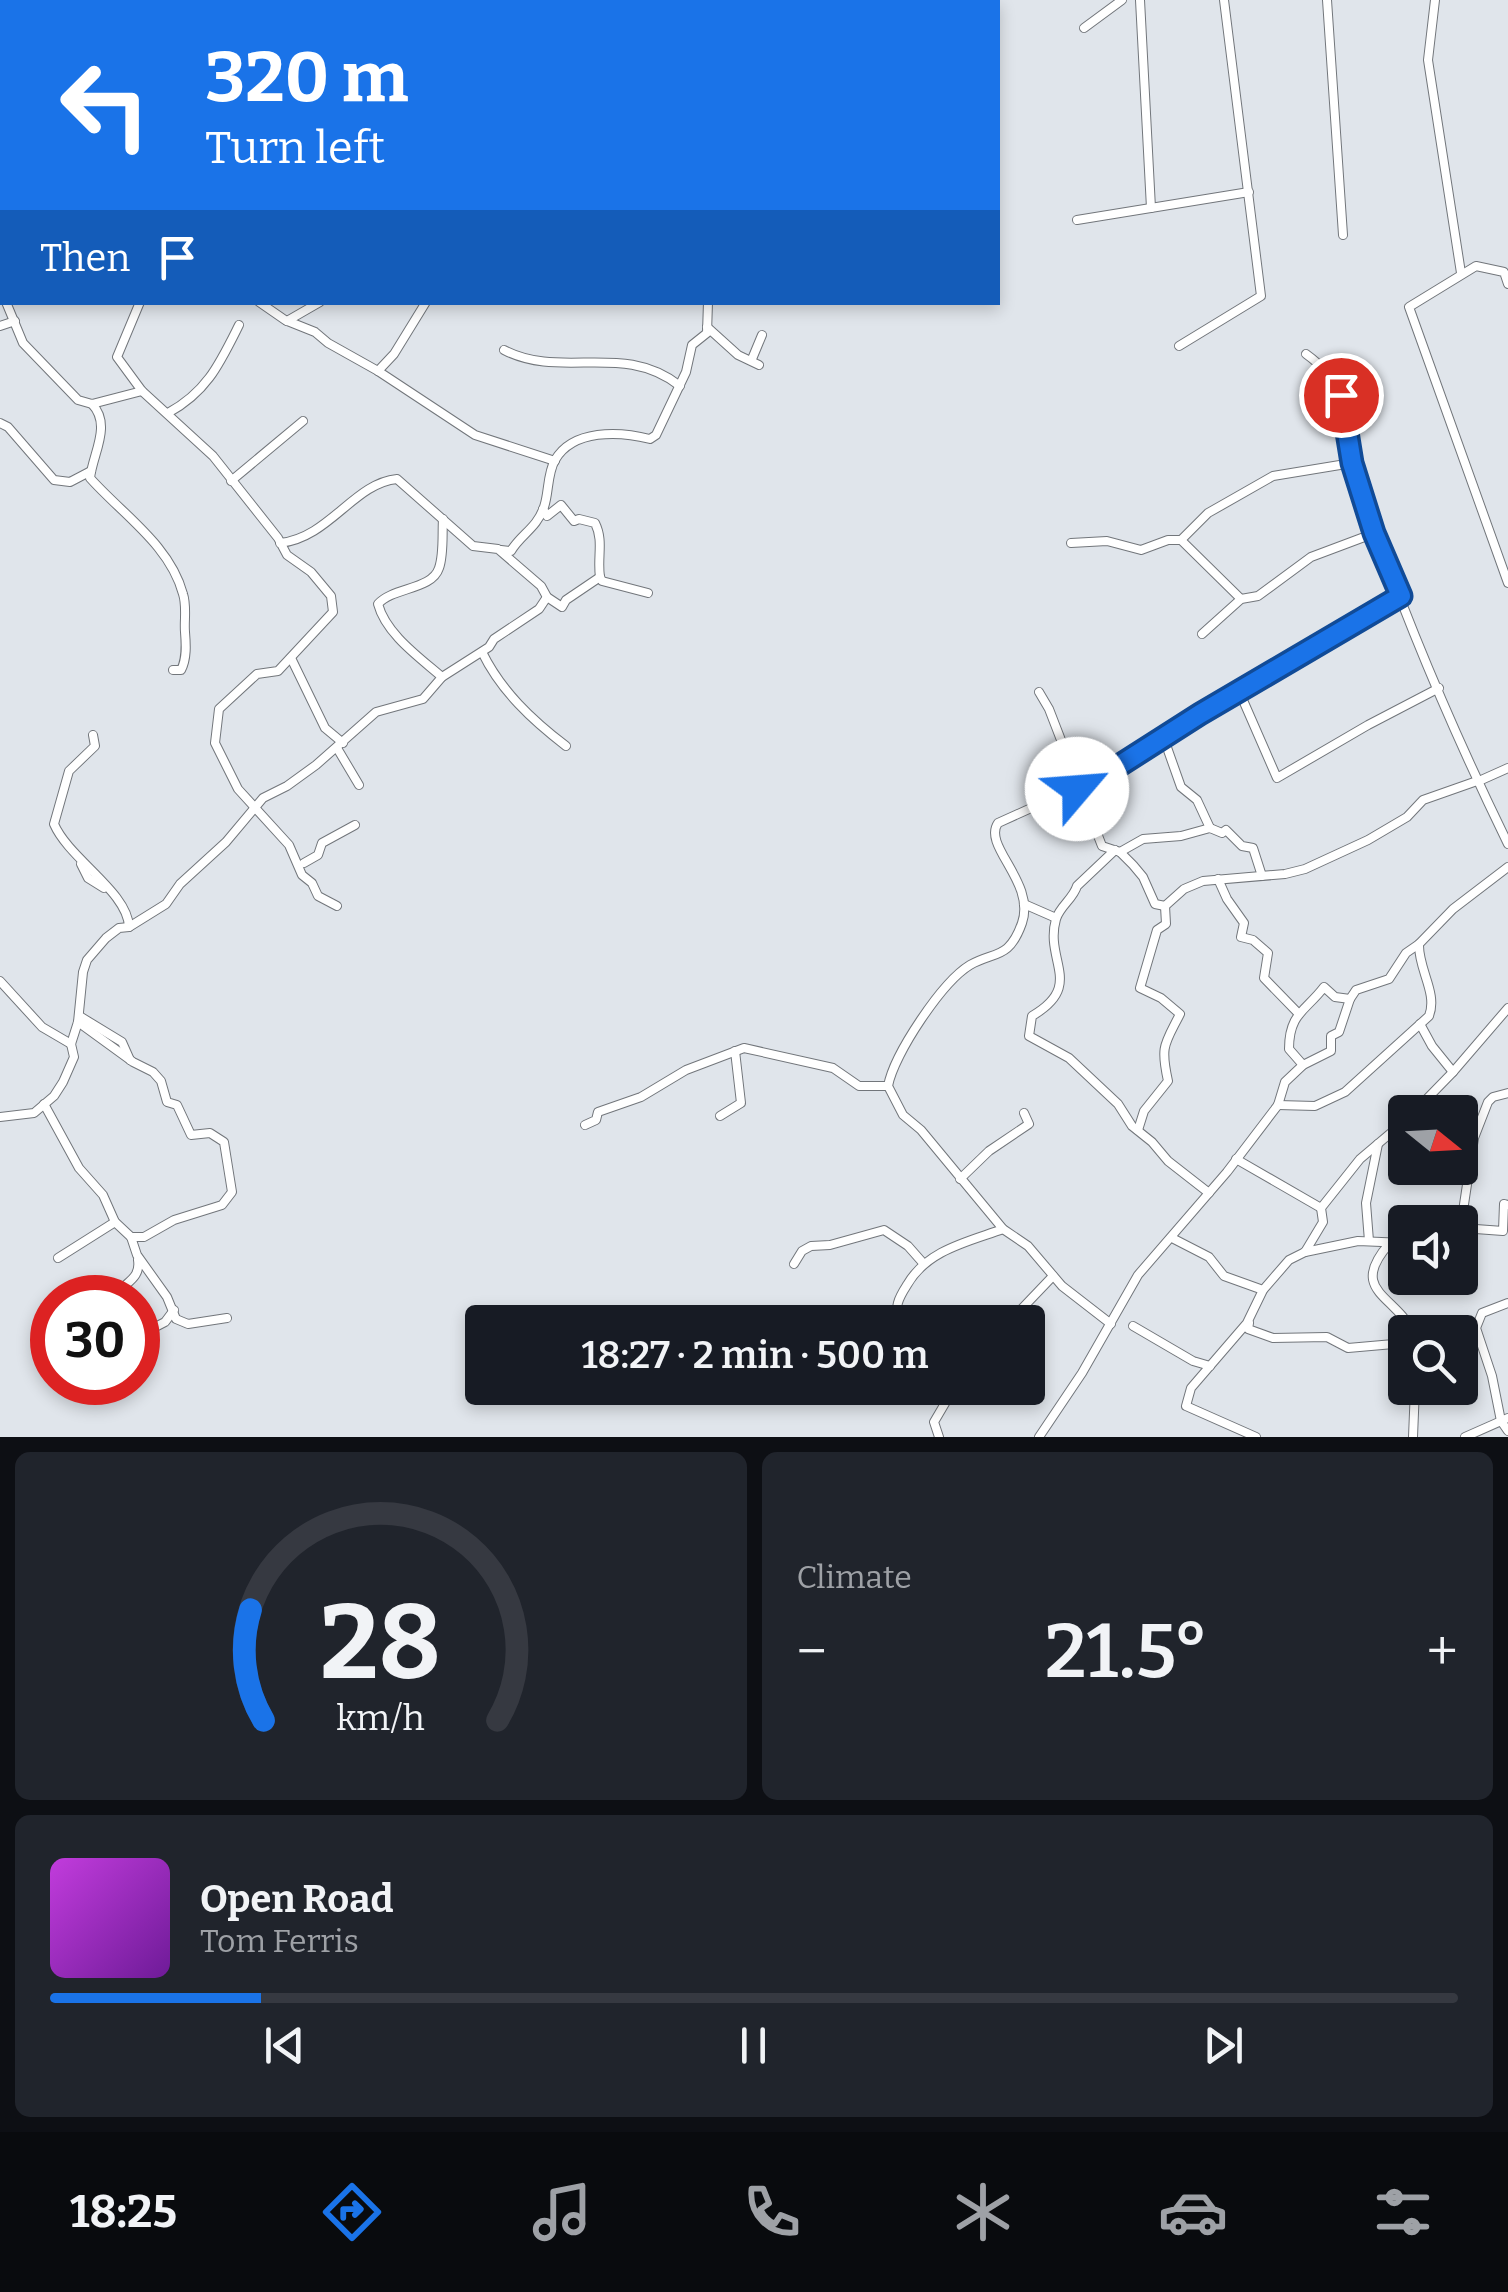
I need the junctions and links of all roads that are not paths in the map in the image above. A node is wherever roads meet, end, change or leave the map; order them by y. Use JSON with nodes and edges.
{"nodes":[{"id":1,"x":1122,"y":0,"type":"edge"},
{"id":2,"x":1140,"y":0,"type":"edge"},
{"id":3,"x":1224,"y":0,"type":"edge"},
{"id":4,"x":1327,"y":0,"type":"edge"},
{"id":5,"x":1435,"y":0,"type":"edge"},
{"id":6,"x":1084,"y":28,"type":"dead end"},
{"id":7,"x":1249,"y":192,"type":"junction"},
{"id":8,"x":1150,"y":208,"type":"junction"},
{"id":9,"x":1078,"y":220,"type":"dead end"},
{"id":10,"x":1343,"y":235,"type":"dead end"},
{"id":11,"x":1461,"y":273,"type":"junction"},
{"id":12,"x":1506,"y":274,"type":"edge"},
{"id":13,"x":1508,"y":284,"type":"edge"},
{"id":14,"x":8,"y":305,"type":"edge"},
{"id":15,"x":139,"y":305,"type":"edge"},
{"id":16,"x":264,"y":305,"type":"edge"},
{"id":17,"x":314,"y":305,"type":"edge"},
{"id":18,"x":424,"y":305,"type":"edge"},
{"id":19,"x":708,"y":305,"type":"edge"},
{"id":20,"x":287,"y":320,"type":"junction"},
{"id":21,"x":14,"y":321,"type":"junction"},
{"id":22,"x":239,"y":324,"type":"dead end"},
{"id":23,"x":0,"y":326,"type":"edge"},
{"id":24,"x":706,"y":326,"type":"junction"},
{"id":25,"x":762,"y":336,"type":"dead end"},
{"id":26,"x":1179,"y":346,"type":"dead end"},
{"id":27,"x":504,"y":350,"type":"dead end"},
{"id":28,"x":1306,"y":354,"type":"dead end"},
{"id":29,"x":378,"y":371,"type":"junction"},
{"id":30,"x":680,"y":386,"type":"junction"},
{"id":31,"x":142,"y":391,"type":"junction"},
{"id":32,"x":92,"y":404,"type":"junction"},
{"id":33,"x":168,"y":413,"type":"junction"},
{"id":34,"x":304,"y":421,"type":"dead end"},
{"id":35,"x":0,"y":424,"type":"edge"},
{"id":36,"x":554,"y":460,"type":"junction"},
{"id":37,"x":1352,"y":463,"type":"junction"},
{"id":38,"x":90,"y":471,"type":"junction"},
{"id":39,"x":232,"y":480,"type":"junction"},
{"id":40,"x":543,"y":509,"type":"junction"},
{"id":41,"x":443,"y":519,"type":"junction"},
{"id":42,"x":1374,"y":533,"type":"junction"},
{"id":43,"x":1181,"y":540,"type":"junction"},
{"id":44,"x":280,"y":543,"type":"junction"},
{"id":45,"x":1071,"y":543,"type":"dead end"},
{"id":46,"x":500,"y":550,"type":"junction"},
{"id":47,"x":600,"y":577,"type":"junction"},
{"id":48,"x":1508,"y":583,"type":"edge"},
{"id":49,"x":648,"y":593,"type":"dead end"},
{"id":50,"x":1401,"y":596,"type":"junction"},
{"id":51,"x":547,"y":597,"type":"junction"},
{"id":52,"x":1241,"y":600,"type":"junction"},
{"id":53,"x":1202,"y":634,"type":"dead end"},
{"id":54,"x":482,"y":652,"type":"junction"},
{"id":55,"x":291,"y":658,"type":"junction"},
{"id":56,"x":173,"y":670,"type":"dead end"},
{"id":57,"x":442,"y":677,"type":"junction"},
{"id":58,"x":1439,"y":688,"type":"junction"},
{"id":59,"x":1239,"y":691,"type":"junction"},
{"id":60,"x":1039,"y":692,"type":"dead end"},
{"id":61,"x":94,"y":735,"type":"dead end"},
{"id":62,"x":1164,"y":739,"type":"junction"},
{"id":63,"x":340,"y":746,"type":"junction"},
{"id":64,"x":566,"y":746,"type":"dead end"},
{"id":65,"x":1508,"y":768,"type":"edge"},
{"id":66,"x":1478,"y":781,"type":"junction"},
{"id":67,"x":359,"y":785,"type":"dead end"},
{"id":68,"x":1081,"y":790,"type":"junction"},
{"id":69,"x":256,"y":805,"type":"junction"},
{"id":70,"x":354,"y":825,"type":"dead end"},
{"id":71,"x":1210,"y":828,"type":"junction"},
{"id":72,"x":1508,"y":844,"type":"edge"},
{"id":73,"x":1118,"y":851,"type":"junction"},
{"id":74,"x":297,"y":858,"type":"junction"},
{"id":75,"x":1508,"y":866,"type":"edge"},
{"id":76,"x":1262,"y":876,"type":"junction"},
{"id":77,"x":1218,"y":879,"type":"junction"},
{"id":78,"x":1024,"y":904,"type":"junction"},
{"id":79,"x":337,"y":906,"type":"dead end"},
{"id":80,"x":1164,"y":906,"type":"junction"},
{"id":81,"x":1056,"y":918,"type":"junction"},
{"id":82,"x":129,"y":927,"type":"junction"},
{"id":83,"x":1419,"y":944,"type":"junction"},
{"id":84,"x":0,"y":981,"type":"edge"},
{"id":85,"x":1350,"y":999,"type":"junction"},
{"id":86,"x":1508,"y":1008,"type":"edge"},
{"id":87,"x":1298,"y":1013,"type":"junction"},
{"id":88,"x":78,"y":1017,"type":"junction"},
{"id":89,"x":1420,"y":1024,"type":"junction"},
{"id":90,"x":70,"y":1044,"type":"junction"},
{"id":91,"x":736,"y":1051,"type":"junction"},
{"id":92,"x":1303,"y":1065,"type":"junction"},
{"id":93,"x":1453,"y":1072,"type":"junction"},
{"id":94,"x":888,"y":1086,"type":"junction"},
{"id":95,"x":1508,"y":1093,"type":"edge"},
{"id":96,"x":1431,"y":1095,"type":"edge"},
{"id":97,"x":44,"y":1104,"type":"junction"},
{"id":98,"x":1278,"y":1105,"type":"junction"},
{"id":99,"x":1024,"y":1113,"type":"dead end"},
{"id":100,"x":720,"y":1116,"type":"dead end"},
{"id":101,"x":0,"y":1117,"type":"edge"},
{"id":102,"x":585,"y":1126,"type":"dead end"},
{"id":103,"x":1138,"y":1130,"type":"junction"},
{"id":104,"x":1388,"y":1135,"type":"edge"},
{"id":105,"x":1378,"y":1144,"type":"junction"},
{"id":106,"x":1236,"y":1159,"type":"junction"},
{"id":107,"x":960,"y":1179,"type":"junction"},
{"id":108,"x":1209,"y":1192,"type":"junction"},
{"id":109,"x":1508,"y":1204,"type":"edge"},
{"id":110,"x":1464,"y":1205,"type":"edge"},
{"id":111,"x":1322,"y":1208,"type":"junction"},
{"id":112,"x":115,"y":1222,"type":"junction"},
{"id":113,"x":1003,"y":1229,"type":"junction"},
{"id":114,"x":1478,"y":1230,"type":"edge"},
{"id":115,"x":131,"y":1236,"type":"junction"},
{"id":116,"x":1172,"y":1238,"type":"junction"},
{"id":117,"x":1369,"y":1241,"type":"junction"},
{"id":118,"x":1388,"y":1244,"type":"edge"},
{"id":119,"x":1388,"y":1245,"type":"edge"},
{"id":120,"x":1305,"y":1252,"type":"junction"},
{"id":121,"x":137,"y":1255,"type":"junction"},
{"id":122,"x":58,"y":1258,"type":"dead end"},
{"id":123,"x":923,"y":1263,"type":"junction"},
{"id":124,"x":794,"y":1264,"type":"dead end"},
{"id":125,"x":135,"y":1275,"type":"edge"},
{"id":126,"x":1053,"y":1276,"type":"junction"},
{"id":127,"x":1263,"y":1290,"type":"junction"},
{"id":128,"x":1508,"y":1303,"type":"edge"},
{"id":129,"x":897,"y":1305,"type":"edge"},
{"id":130,"x":1025,"y":1305,"type":"edge"},
{"id":131,"x":174,"y":1310,"type":"junction"},
{"id":132,"x":1402,"y":1315,"type":"edge"},
{"id":133,"x":227,"y":1318,"type":"dead end"},
{"id":134,"x":1250,"y":1318,"type":"junction"},
{"id":135,"x":1111,"y":1324,"type":"junction"},
{"id":136,"x":160,"y":1325,"type":"edge"},
{"id":137,"x":1133,"y":1326,"type":"dead end"},
{"id":138,"x":1388,"y":1345,"type":"edge"},
{"id":139,"x":1210,"y":1366,"type":"junction"},
{"id":140,"x":944,"y":1405,"type":"edge"},
{"id":141,"x":1415,"y":1405,"type":"edge"},
{"id":142,"x":1504,"y":1419,"type":"edge"},
{"id":143,"x":1508,"y":1430,"type":"edge"},
{"id":144,"x":1041,"y":1436,"type":"edge"},
{"id":145,"x":938,"y":1437,"type":"edge"},
{"id":146,"x":1256,"y":1437,"type":"edge"},
{"id":147,"x":1413,"y":1437,"type":"edge"},
{"id":148,"x":1465,"y":1437,"type":"edge"}],
"edges":[{"from":1,"to":6,"type":"street"},
{"from":2,"to":8,"type":"street"},
{"from":3,"to":7,"type":"street"},
{"from":4,"to":10,"type":"street"},
{"from":5,"to":11,"type":"street"},
{"from":7,"to":8,"type":"street"},
{"from":7,"to":26,"type":"street"},
{"from":8,"to":9,"type":"street"},
{"from":11,"to":12,"type":"street"},
{"from":11,"to":48,"type":"street"},
{"from":12,"to":13,"type":"street"},
{"from":14,"to":21,"type":"street"},
{"from":15,"to":31,"type":"street"},
{"from":16,"to":20,"type":"street"},
{"from":17,"to":20,"type":"street"},
{"from":18,"to":29,"type":"street"},
{"from":19,"to":24,"type":"street"},
{"from":20,"to":29,"type":"street"},
{"from":21,"to":23,"type":"street"},
{"from":21,"to":32,"type":"street"},
{"from":22,"to":33,"type":"street"},
{"from":24,"to":25,"type":"street"},
{"from":24,"to":30,"type":"street"},
{"from":27,"to":30,"type":"street"},
{"from":28,"to":37,"type":"street"},
{"from":29,"to":36,"type":"street"},
{"from":30,"to":36,"type":"street"},
{"from":31,"to":32,"type":"street"},
{"from":31,"to":33,"type":"street"},
{"from":32,"to":38,"type":"street"},
{"from":33,"to":39,"type":"street"},
{"from":34,"to":39,"type":"street"},
{"from":35,"to":38,"type":"street"},
{"from":36,"to":40,"type":"street"},
{"from":37,"to":42,"type":"street"},
{"from":37,"to":43,"type":"street"},
{"from":38,"to":56,"type":"street"},
{"from":39,"to":44,"type":"street"},
{"from":40,"to":46,"type":"street"},
{"from":40,"to":47,"type":"street"},
{"from":41,"to":44,"type":"street"},
{"from":41,"to":46,"type":"street"},
{"from":41,"to":57,"type":"street"},
{"from":42,"to":50,"type":"street"},
{"from":42,"to":52,"type":"street"},
{"from":43,"to":45,"type":"street"},
{"from":43,"to":52,"type":"street"},
{"from":44,"to":55,"type":"street"},
{"from":46,"to":51,"type":"street"},
{"from":47,"to":49,"type":"street"},
{"from":47,"to":51,"type":"street"},
{"from":50,"to":58,"type":"street"},
{"from":50,"to":59,"type":"street"},
{"from":51,"to":54,"type":"street"},
{"from":52,"to":53,"type":"street"},
{"from":54,"to":57,"type":"street"},
{"from":54,"to":64,"type":"street"},
{"from":55,"to":63,"type":"street"},
{"from":55,"to":69,"type":"street"},
{"from":57,"to":63,"type":"street"},
{"from":58,"to":59,"type":"street"},
{"from":58,"to":66,"type":"street"},
{"from":59,"to":62,"type":"street"},
{"from":60,"to":68,"type":"street"},
{"from":61,"to":82,"type":"street"},
{"from":62,"to":68,"type":"street"},
{"from":62,"to":71,"type":"street"},
{"from":63,"to":67,"type":"street"},
{"from":63,"to":69,"type":"street"},
{"from":65,"to":66,"type":"street"},
{"from":66,"to":72,"type":"street"},
{"from":66,"to":76,"type":"street"},
{"from":68,"to":73,"type":"street"},
{"from":68,"to":78,"type":"street"},
{"from":69,"to":74,"type":"street"},
{"from":69,"to":82,"type":"street"},
{"from":70,"to":74,"type":"street"},
{"from":71,"to":73,"type":"street"},
{"from":71,"to":76,"type":"street"},
{"from":73,"to":80,"type":"street"},
{"from":73,"to":81,"type":"street"},
{"from":74,"to":79,"type":"street"},
{"from":75,"to":83,"type":"street"},
{"from":76,"to":77,"type":"street"},
{"from":77,"to":80,"type":"street"},
{"from":77,"to":87,"type":"street"},
{"from":78,"to":81,"type":"street"},
{"from":78,"to":94,"type":"street"},
{"from":80,"to":103,"type":"street"},
{"from":81,"to":103,"type":"street"},
{"from":82,"to":88,"type":"street"},
{"from":83,"to":85,"type":"street"},
{"from":83,"to":89,"type":"street"},
{"from":84,"to":90,"type":"street"},
{"from":85,"to":87,"type":"street"},
{"from":85,"to":92,"type":"street"},
{"from":86,"to":93,"type":"street"},
{"from":87,"to":92,"type":"street"},
{"from":88,"to":90,"type":"street"},
{"from":88,"to":115,"type":"street"},
{"from":89,"to":93,"type":"street"},
{"from":89,"to":98,"type":"street"},
{"from":90,"to":97,"type":"street"},
{"from":91,"to":94,"type":"street"},
{"from":91,"to":100,"type":"street"},
{"from":91,"to":102,"type":"street"},
{"from":92,"to":98,"type":"street"},
{"from":93,"to":96,"type":"street"},
{"from":94,"to":107,"type":"street"},
{"from":95,"to":110,"type":"street"},
{"from":97,"to":101,"type":"street"},
{"from":97,"to":112,"type":"street"},
{"from":98,"to":106,"type":"street"},
{"from":99,"to":107,"type":"street"},
{"from":103,"to":108,"type":"street"},
{"from":104,"to":105,"type":"street"},
{"from":105,"to":111,"type":"street"},
{"from":105,"to":117,"type":"street"},
{"from":106,"to":108,"type":"street"},
{"from":106,"to":111,"type":"street"},
{"from":107,"to":113,"type":"street"},
{"from":108,"to":116,"type":"street"},
{"from":109,"to":114,"type":"street"},
{"from":111,"to":120,"type":"street"},
{"from":112,"to":115,"type":"street"},
{"from":112,"to":122,"type":"street"},
{"from":113,"to":123,"type":"street"},
{"from":113,"to":126,"type":"street"},
{"from":115,"to":121,"type":"street"},
{"from":116,"to":127,"type":"street"},
{"from":116,"to":135,"type":"street"},
{"from":117,"to":118,"type":"street"},
{"from":117,"to":120,"type":"street"},
{"from":119,"to":132,"type":"street"},
{"from":120,"to":127,"type":"street"},
{"from":121,"to":125,"type":"street"},
{"from":121,"to":131,"type":"street"},
{"from":123,"to":124,"type":"street"},
{"from":123,"to":129,"type":"street"},
{"from":126,"to":130,"type":"street"},
{"from":126,"to":135,"type":"street"},
{"from":127,"to":134,"type":"street"},
{"from":128,"to":142,"type":"street"},
{"from":131,"to":133,"type":"street"},
{"from":131,"to":136,"type":"street"},
{"from":134,"to":138,"type":"street"},
{"from":134,"to":139,"type":"street"},
{"from":135,"to":144,"type":"street"},
{"from":137,"to":139,"type":"street"},
{"from":139,"to":146,"type":"street"},
{"from":140,"to":145,"type":"street"},
{"from":141,"to":147,"type":"street"},
{"from":142,"to":143,"type":"street"},
{"from":142,"to":148,"type":"street"}]}
